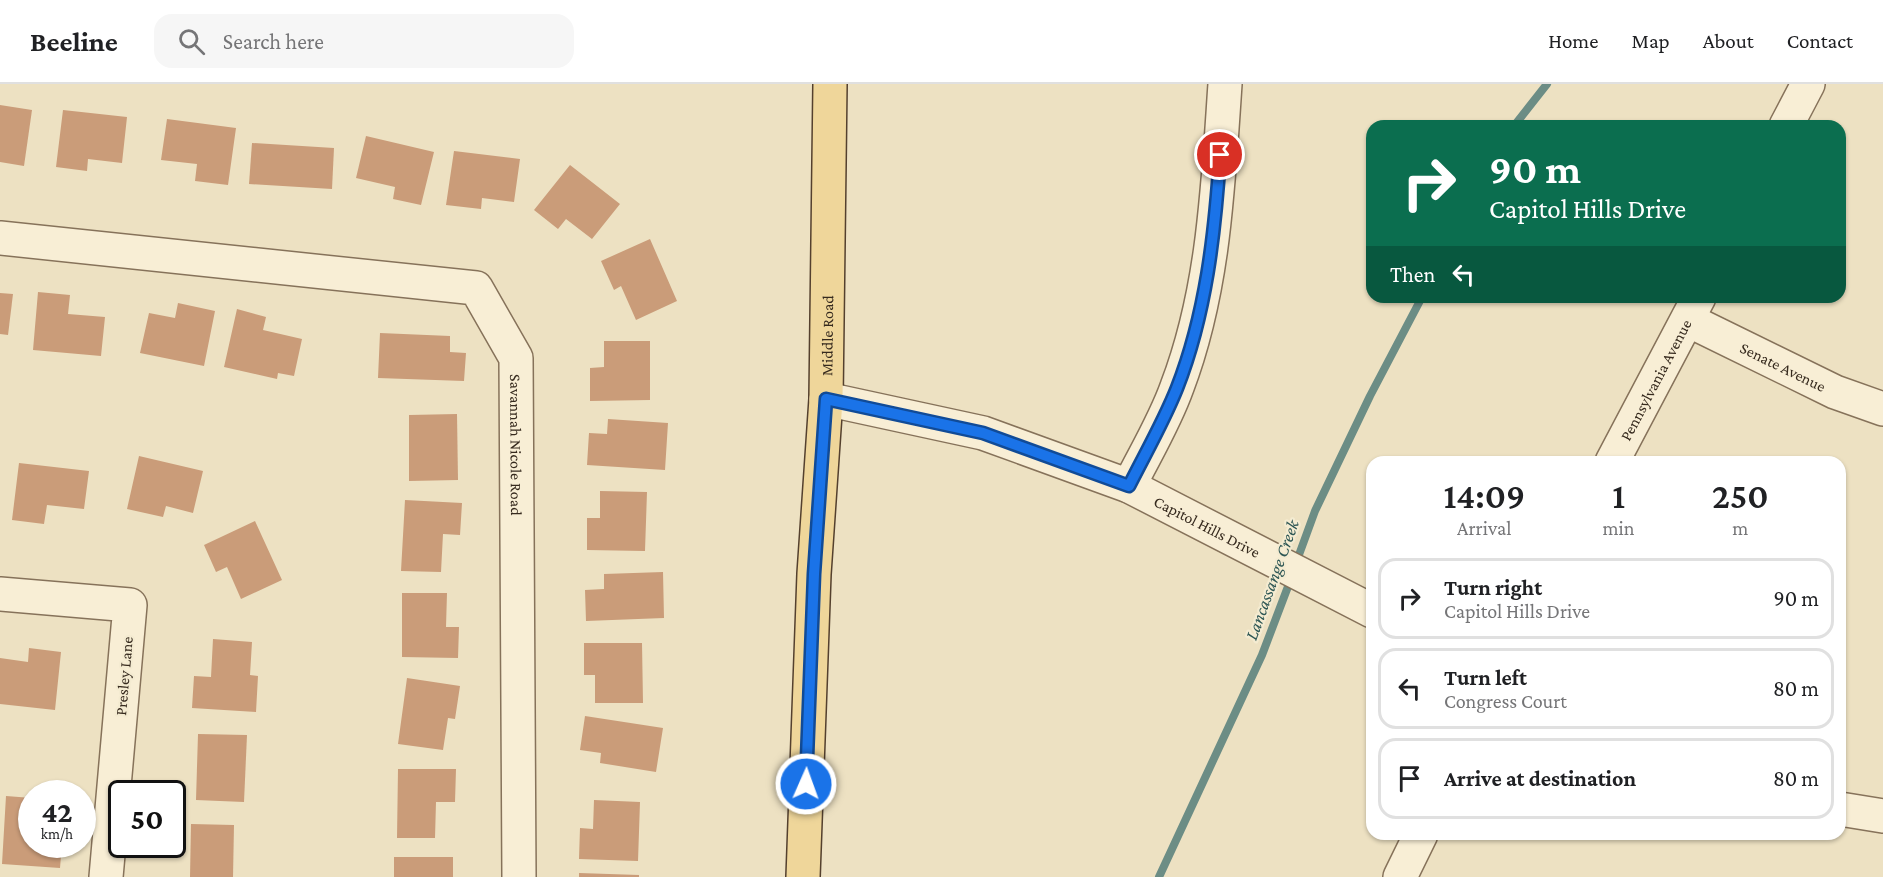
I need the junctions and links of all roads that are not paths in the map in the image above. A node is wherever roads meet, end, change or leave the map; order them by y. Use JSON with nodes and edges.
{"nodes":[{"id":1,"x":830,"y":84,"type":"edge"},
{"id":2,"x":1225,"y":84,"type":"edge"},
{"id":3,"x":1808,"y":84,"type":"edge"},
{"id":4,"x":1789,"y":120,"type":"edge"},
{"id":5,"x":0,"y":238,"type":"edge"},
{"id":6,"x":1694,"y":308,"type":"edge"},
{"id":7,"x":826,"y":399,"type":"junction"},
{"id":8,"x":1883,"y":409,"type":"edge"},
{"id":9,"x":1615,"y":456,"type":"edge"},
{"id":10,"x":1129,"y":486,"type":"junction"},
{"id":11,"x":0,"y":594,"type":"edge"},
{"id":12,"x":1366,"y":609,"type":"edge"},
{"id":13,"x":1846,"y":810,"type":"edge"},
{"id":14,"x":1883,"y":816,"type":"edge"},
{"id":15,"x":1418,"y":840,"type":"edge"},
{"id":16,"x":106,"y":877,"type":"edge"},
{"id":17,"x":519,"y":877,"type":"edge"},
{"id":18,"x":803,"y":877,"type":"edge"},
{"id":19,"x":1400,"y":877,"type":"edge"}],
"edges":[{"from":1,"to":7,"type":"main road","name":"Middle Road"},
{"from":2,"to":10,"type":"street"},
{"from":3,"to":4,"type":"street"},
{"from":5,"to":17,"type":"street","name":"Savannah Nicole Road"},
{"from":6,"to":8,"type":"street","name":"Senate Avenue"},
{"from":6,"to":9,"type":"street","name":"Pennsylvania Avenue"},
{"from":7,"to":10,"type":"street","name":"Capitol Hills Drive"},
{"from":7,"to":18,"type":"main road","name":"Middle Road"},
{"from":10,"to":12,"type":"street","name":"Capitol Hills Drive"},
{"from":11,"to":16,"type":"street","name":"Presley Lane"},
{"from":13,"to":14,"type":"street"},
{"from":15,"to":19,"type":"street"}]}
